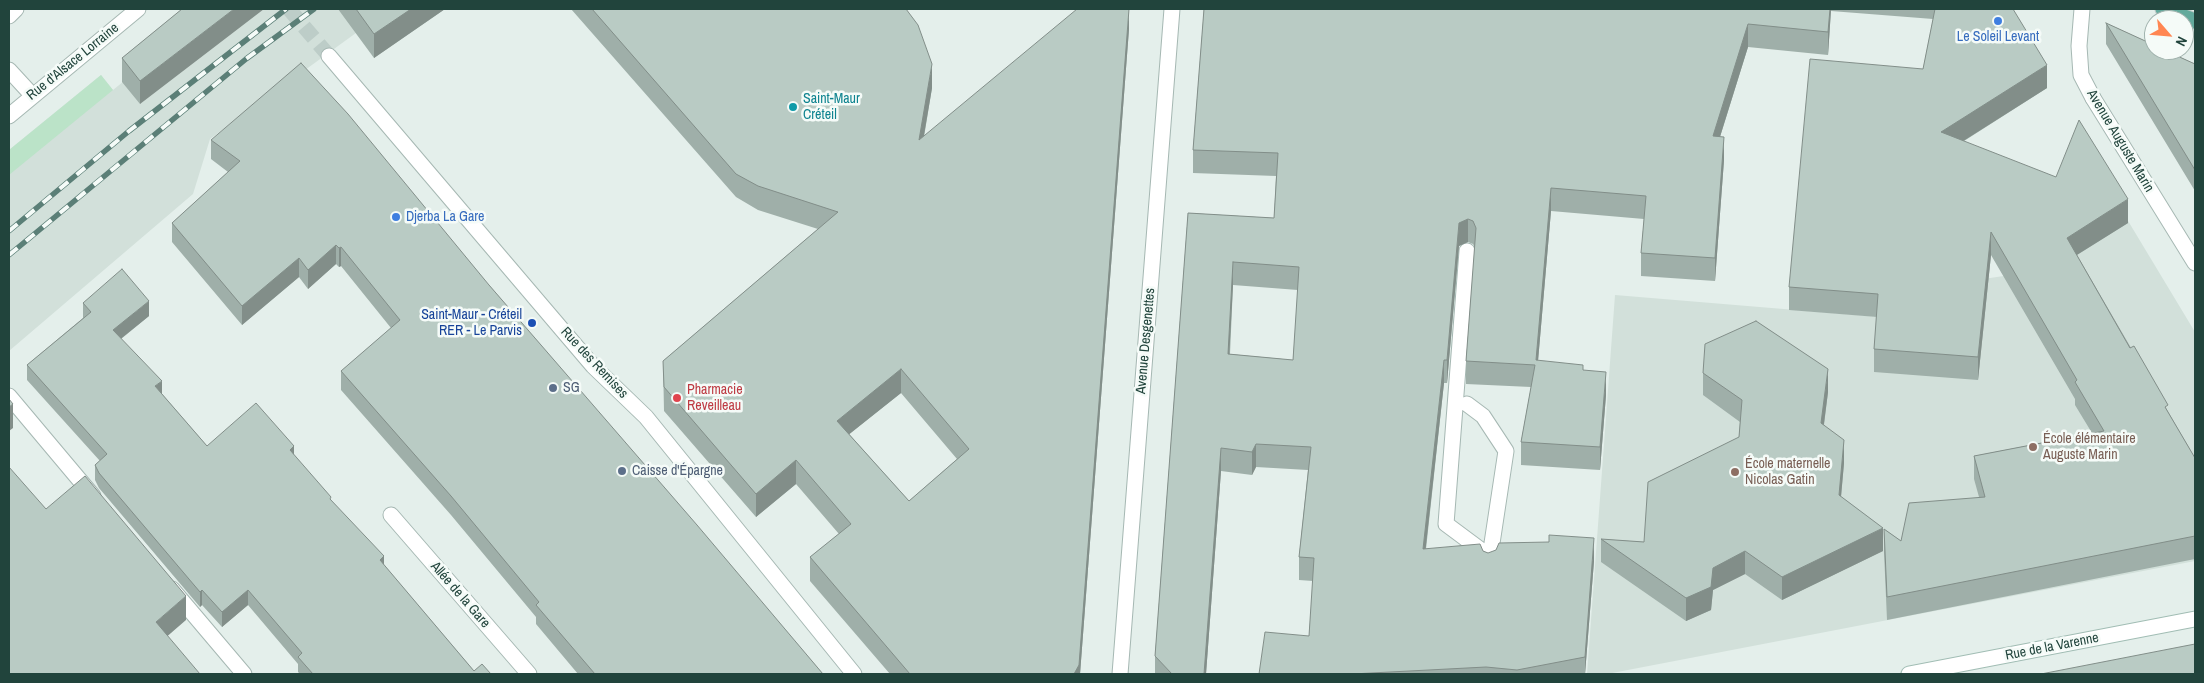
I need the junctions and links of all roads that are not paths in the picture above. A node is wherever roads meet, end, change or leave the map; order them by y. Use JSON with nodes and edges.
{"nodes":[{"id":1,"x":16,"y":9,"type":"edge"},
{"id":2,"x":138,"y":9,"type":"edge"},
{"id":3,"x":1172,"y":9,"type":"edge"},
{"id":4,"x":2082,"y":9,"type":"edge"},
{"id":5,"x":2163,"y":9,"type":"edge"},
{"id":6,"x":9,"y":16,"type":"edge"},
{"id":7,"x":2195,"y":21,"type":"edge"},
{"id":8,"x":329,"y":56,"type":"tunnel mouth"},
{"id":9,"x":9,"y":70,"type":"edge"},
{"id":10,"x":32,"y":96,"type":"junction"},
{"id":11,"x":9,"y":116,"type":"edge"},
{"id":12,"x":1467,"y":251,"type":"dead end"},
{"id":13,"x":2195,"y":263,"type":"edge"},
{"id":14,"x":9,"y":396,"type":"edge"},
{"id":15,"x":1467,"y":404,"type":"dead end"},
{"id":16,"x":104,"y":509,"type":"edge"},
{"id":17,"x":391,"y":515,"type":"dead end"},
{"id":18,"x":161,"y":576,"type":"edge"},
{"id":19,"x":2195,"y":619,"type":"edge"},
{"id":20,"x":244,"y":674,"type":"edge"},
{"id":21,"x":529,"y":674,"type":"edge"},
{"id":22,"x":854,"y":674,"type":"edge"},
{"id":23,"x":1120,"y":674,"type":"edge"},
{"id":24,"x":1909,"y":674,"type":"edge"}],
"edges":[{"from":1,"to":6,"type":"street"},
{"from":2,"to":10,"type":"street","name":"Rue d'Alsace Lorraine"},
{"from":3,"to":23,"type":"street","name":"Avenue Desgenettes"},
{"from":4,"to":13,"type":"street","name":"Avenue Auguste Marin"},
{"from":5,"to":7,"type":"main road"},
{"from":8,"to":22,"type":"street","name":"Rue des Remises"},
{"from":9,"to":10,"type":"street"},
{"from":10,"to":11,"type":"street","name":"Rue d'Alsace Lorraine"},
{"from":12,"to":15,"type":"street"},
{"from":14,"to":16,"type":"street"},
{"from":17,"to":21,"type":"street","name":"Allée de la Gare"},
{"from":18,"to":20,"type":"street"},
{"from":19,"to":24,"type":"street","name":"Rue de la Varenne"}]}
